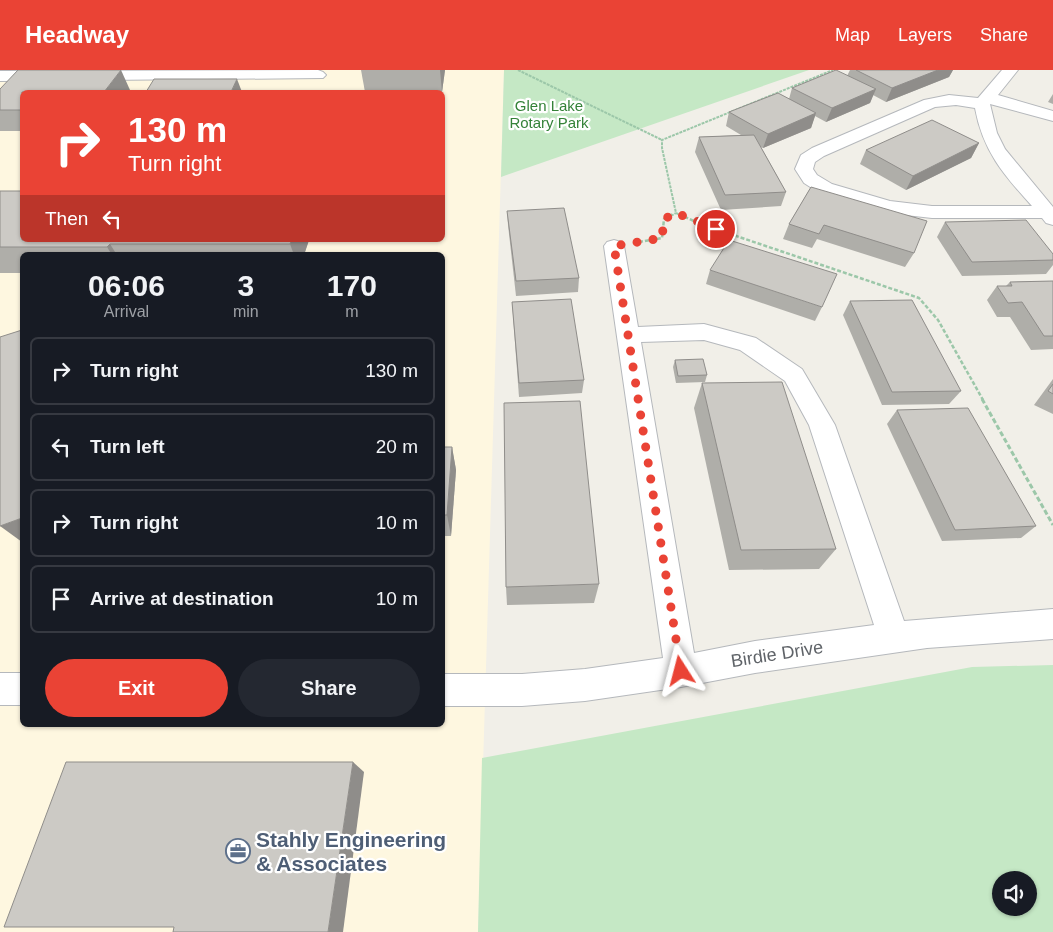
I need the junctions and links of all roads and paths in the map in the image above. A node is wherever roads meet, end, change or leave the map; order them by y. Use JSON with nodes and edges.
{"nodes":[{"id":1,"x":518,"y":70,"type":"edge"},
{"id":2,"x":833,"y":70,"type":"edge"},
{"id":3,"x":1010,"y":70,"type":"edge"},
{"id":4,"x":319,"y":72,"type":"edge"},
{"id":5,"x":0,"y":76,"type":"edge"},
{"id":6,"x":312,"y":90,"type":"edge"},
{"id":7,"x":985,"y":101,"type":"junction"},
{"id":8,"x":1053,"y":116,"type":"edge"},
{"id":9,"x":662,"y":140,"type":"junction"},
{"id":10,"x":676,"y":213,"type":"junction"},
{"id":11,"x":1050,"y":215,"type":"edge"},
{"id":12,"x":614,"y":246,"type":"joint"},
{"id":13,"x":628,"y":335,"type":"junction"},
{"id":14,"x":1053,"y":525,"type":"edge"},
{"id":15,"x":1053,"y":624,"type":"edge"},
{"id":16,"x":894,"y":637,"type":"junction"},
{"id":17,"x":681,"y":671,"type":"junction"},
{"id":18,"x":0,"y":689,"type":"edge"},
{"id":19,"x":20,"y":689,"type":"edge"},
{"id":20,"x":445,"y":690,"type":"edge"}],
"edges":[{"from":1,"to":9,"type":"path"},
{"from":2,"to":9,"type":"path"},
{"from":3,"to":7,"type":"street"},
{"from":4,"to":5,"type":"street"},
{"from":4,"to":6,"type":"street"},
{"from":7,"to":8,"type":"street"},
{"from":7,"to":11,"type":"street"},
{"from":7,"to":11,"type":"street"},
{"from":9,"to":10,"type":"path"},
{"from":10,"to":12,"type":"path"},
{"from":10,"to":14,"type":"path"},
{"from":12,"to":13,"type":"street"},
{"from":13,"to":16,"type":"street"},
{"from":13,"to":17,"type":"street"},
{"from":15,"to":16,"type":"street","name":"Birdie Drive"},
{"from":16,"to":17,"type":"street","name":"Birdie Drive"},
{"from":17,"to":20,"type":"street","name":"Birdie Drive"},
{"from":18,"to":19,"type":"street"}]}
